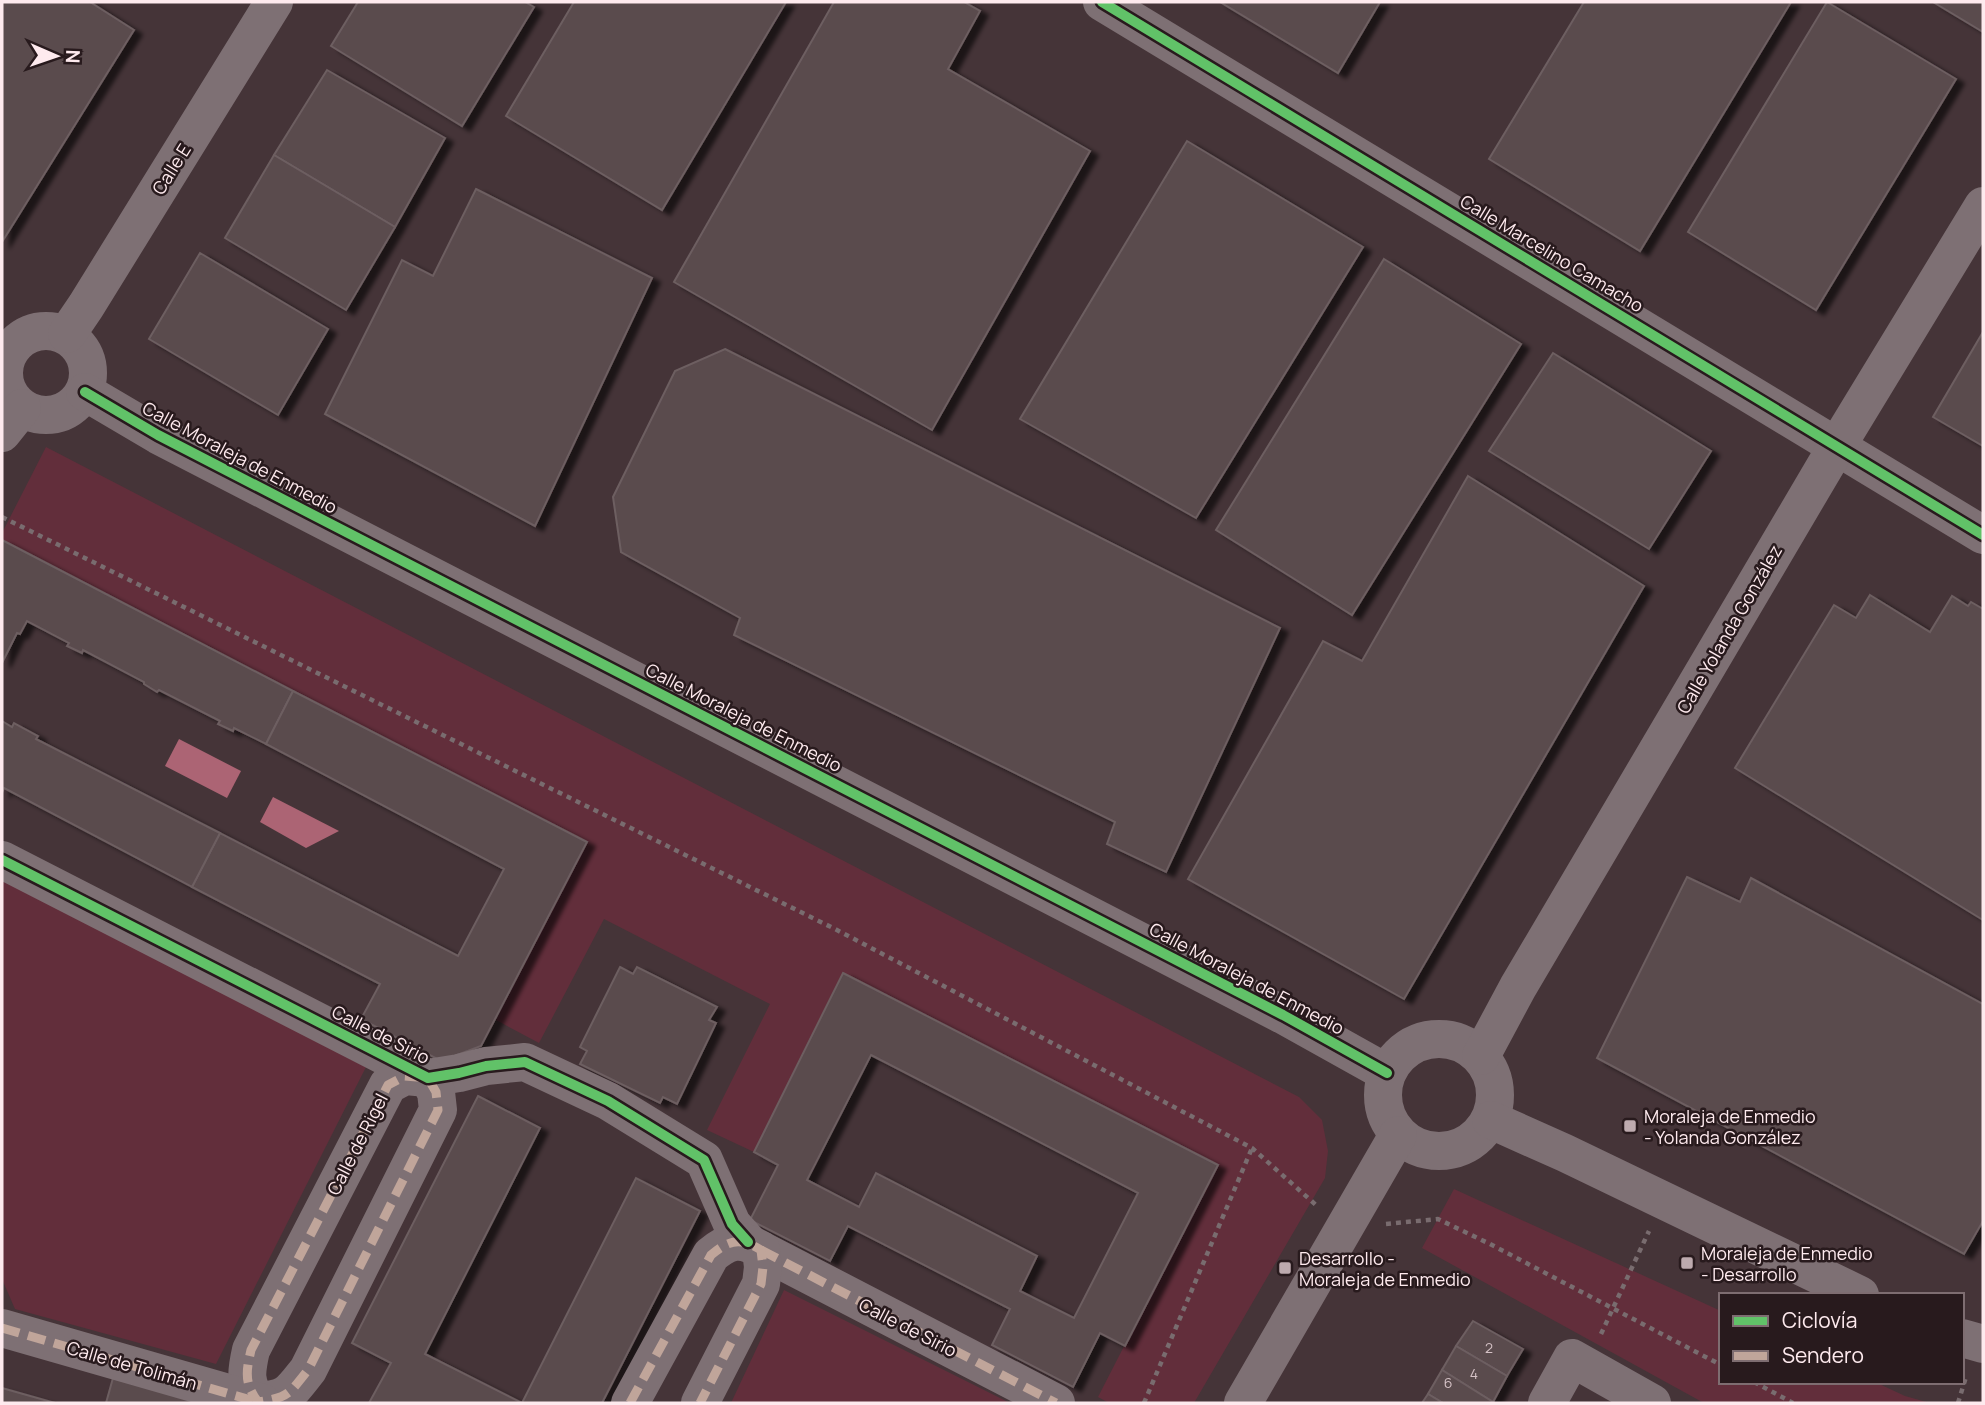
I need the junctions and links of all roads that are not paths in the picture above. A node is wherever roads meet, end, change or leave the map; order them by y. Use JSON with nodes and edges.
{"nodes":[{"id":1,"x":274,"y":2,"type":"edge"},
{"id":2,"x":1102,"y":2,"type":"edge"},
{"id":3,"x":1983,"y":206,"type":"edge"},
{"id":4,"x":67,"y":334,"type":"junction"},
{"id":5,"x":5,"y":352,"type":"edge"},
{"id":6,"x":85,"y":392,"type":"junction"},
{"id":7,"x":12,"y":421,"type":"edge"},
{"id":8,"x":1837,"y":446,"type":"junction"},
{"id":9,"x":1983,"y":535,"type":"edge"},
{"id":10,"x":2,"y":860,"type":"edge"},
{"id":11,"x":1481,"y":1056,"type":"junction"},
{"id":12,"x":1387,"y":1073,"type":"junction"},
{"id":13,"x":428,"y":1078,"type":"junction"},
{"id":14,"x":1491,"y":1119,"type":"junction"},
{"id":15,"x":1398,"y":1135,"type":"junction"},
{"id":16,"x":755,"y":1246,"type":"junction"},
{"id":17,"x":1856,"y":1293,"type":"edge"},
{"id":18,"x":2,"y":1328,"type":"edge"},
{"id":19,"x":1964,"y":1339,"type":"edge"},
{"id":20,"x":1983,"y":1344,"type":"edge"},
{"id":21,"x":259,"y":1403,"type":"edge"},
{"id":22,"x":630,"y":1403,"type":"edge"},
{"id":23,"x":700,"y":1403,"type":"edge"},
{"id":24,"x":1056,"y":1403,"type":"edge"},
{"id":25,"x":1243,"y":1403,"type":"edge"},
{"id":26,"x":1547,"y":1403,"type":"edge"},
{"id":27,"x":1652,"y":1403,"type":"edge"}],
"edges":[{"from":1,"to":4,"type":"street","name":"Calle E"},
{"from":2,"to":8,"type":"street","name":"Calle Marcelino Camacho"},
{"from":3,"to":8,"type":"street","name":"Calle Yolanda González"},
{"from":4,"to":5,"type":"street"},
{"from":4,"to":6,"type":"street"},
{"from":5,"to":7,"type":"street"},
{"from":6,"to":7,"type":"street"},
{"from":6,"to":12,"type":"street","name":"Calle Moraleja de Enmedio"},
{"from":8,"to":9,"type":"street","name":"Calle Marcelino Camacho"},
{"from":8,"to":11,"type":"street","name":"Calle Yolanda González"},
{"from":10,"to":13,"type":"street","name":"Calle de Sirio"},
{"from":11,"to":12,"type":"street"},
{"from":11,"to":14,"type":"street"},
{"from":12,"to":15,"type":"street"},
{"from":13,"to":16,"type":"street","name":"Calle de Sirio"},
{"from":13,"to":21,"type":"street"},
{"from":13,"to":21,"type":"street","name":"Calle de Rigel"},
{"from":14,"to":15,"type":"street"},
{"from":14,"to":17,"type":"street"},
{"from":15,"to":25,"type":"street"},
{"from":16,"to":22,"type":"street"},
{"from":16,"to":23,"type":"street"},
{"from":16,"to":24,"type":"street","name":"Calle de Sirio"},
{"from":18,"to":21,"type":"street","name":"Calle de Tolimán"},
{"from":19,"to":20,"type":"street"},
{"from":26,"to":27,"type":"street"}]}
